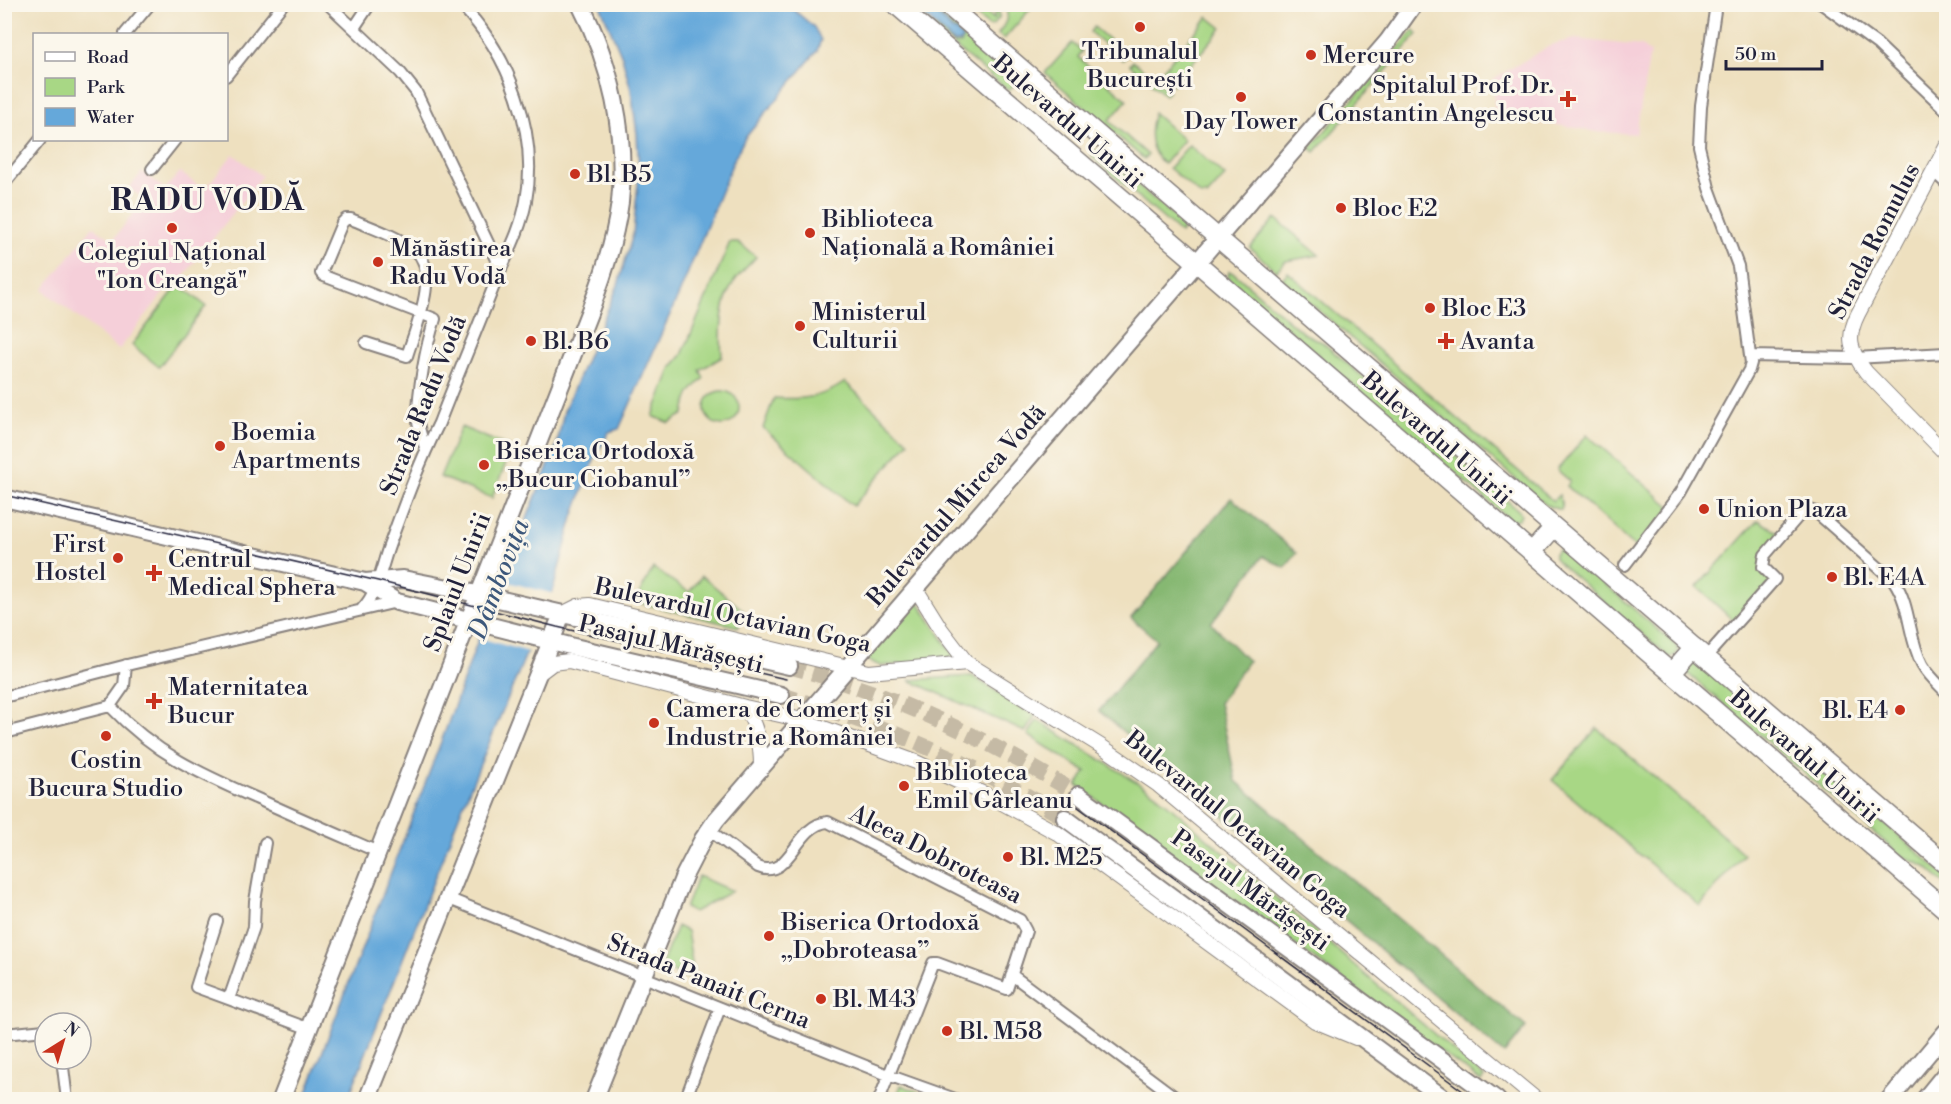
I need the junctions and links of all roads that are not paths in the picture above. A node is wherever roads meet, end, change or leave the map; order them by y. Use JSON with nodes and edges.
{"nodes":[{"id":1,"x":150,"y":4,"type":"edge"},
{"id":2,"x":284,"y":4,"type":"edge"},
{"id":3,"x":328,"y":4,"type":"edge"},
{"id":4,"x":370,"y":4,"type":"edge"},
{"id":5,"x":460,"y":4,"type":"edge"},
{"id":6,"x":580,"y":4,"type":"edge"},
{"id":7,"x":895,"y":4,"type":"edge"},
{"id":8,"x":946,"y":4,"type":"edge"},
{"id":9,"x":1414,"y":4,"type":"edge"},
{"id":10,"x":1716,"y":4,"type":"edge"},
{"id":11,"x":1822,"y":4,"type":"edge"},
{"id":12,"x":354,"y":28,"type":"junction"},
{"id":13,"x":126,"y":33,"type":"edge"},
{"id":14,"x":228,"y":73,"type":"edge"},
{"id":15,"x":1947,"y":110,"type":"edge"},
{"id":16,"x":39,"y":141,"type":"edge"},
{"id":17,"x":174,"y":141,"type":"edge"},
{"id":18,"x":1947,"y":147,"type":"edge"},
{"id":19,"x":152,"y":169,"type":"dead end"},
{"id":20,"x":1934,"y":172,"type":"junction"},
{"id":21,"x":1947,"y":183,"type":"edge"},
{"id":22,"x":4,"y":184,"type":"edge"},
{"id":23,"x":1217,"y":237,"type":"junction"},
{"id":24,"x":1196,"y":262,"type":"junction"},
{"id":25,"x":501,"y":270,"type":"junction"},
{"id":26,"x":420,"y":313,"type":"junction"},
{"id":27,"x":366,"y":343,"type":"dead end"},
{"id":28,"x":1947,"y":353,"type":"edge"},
{"id":29,"x":1751,"y":356,"type":"junction"},
{"id":30,"x":1855,"y":358,"type":"junction"},
{"id":31,"x":426,"y":450,"type":"junction"},
{"id":32,"x":1947,"y":454,"type":"edge"},
{"id":33,"x":4,"y":498,"type":"edge"},
{"id":34,"x":1554,"y":526,"type":"junction"},
{"id":35,"x":1532,"y":552,"type":"junction"},
{"id":36,"x":1625,"y":565,"type":"dead end"},
{"id":37,"x":373,"y":584,"type":"junction"},
{"id":38,"x":916,"y":589,"type":"junction"},
{"id":39,"x":484,"y":596,"type":"junction"},
{"id":40,"x":397,"y":602,"type":"junction"},
{"id":41,"x":362,"y":609,"type":"junction"},
{"id":42,"x":555,"y":612,"type":"junction"},
{"id":43,"x":474,"y":622,"type":"junction"},
{"id":44,"x":543,"y":639,"type":"junction"},
{"id":45,"x":1700,"y":652,"type":"junction"},
{"id":46,"x":569,"y":661,"type":"junction"},
{"id":47,"x":967,"y":663,"type":"junction"},
{"id":48,"x":126,"y":665,"type":"junction"},
{"id":49,"x":789,"y":666,"type":"tunnel mouth"},
{"id":50,"x":848,"y":666,"type":"junction"},
{"id":51,"x":1672,"y":672,"type":"junction"},
{"id":52,"x":537,"y":675,"type":"junction"},
{"id":53,"x":1947,"y":692,"type":"edge"},
{"id":54,"x":781,"y":694,"type":"tunnel mouth"},
{"id":55,"x":4,"y":698,"type":"edge"},
{"id":56,"x":110,"y":706,"type":"junction"},
{"id":57,"x":745,"y":707,"type":"junction"},
{"id":58,"x":4,"y":720,"type":"edge"},
{"id":59,"x":802,"y":720,"type":"junction"},
{"id":60,"x":7,"y":735,"type":"edge"},
{"id":61,"x":761,"y":766,"type":"junction"},
{"id":62,"x":1079,"y":795,"type":"tunnel mouth"},
{"id":63,"x":1065,"y":818,"type":"tunnel mouth"},
{"id":64,"x":709,"y":830,"type":"junction"},
{"id":65,"x":265,"y":843,"type":"dead end"},
{"id":66,"x":378,"y":852,"type":"junction"},
{"id":67,"x":1947,"y":864,"type":"edge"},
{"id":68,"x":447,"y":898,"type":"junction"},
{"id":69,"x":1947,"y":910,"type":"edge"},
{"id":70,"x":217,"y":921,"type":"dead end"},
{"id":71,"x":1012,"y":975,"type":"junction"},
{"id":72,"x":643,"y":977,"type":"junction"},
{"id":73,"x":229,"y":999,"type":"junction"},
{"id":74,"x":720,"y":1008,"type":"junction"},
{"id":75,"x":310,"y":1029,"type":"junction"},
{"id":76,"x":33,"y":1031,"type":"edge"},
{"id":77,"x":1947,"y":1032,"type":"edge"},
{"id":78,"x":4,"y":1034,"type":"edge"},
{"id":79,"x":1377,"y":1048,"type":"junction"},
{"id":80,"x":63,"y":1071,"type":"edge"},
{"id":81,"x":1947,"y":1073,"type":"edge"},
{"id":82,"x":888,"y":1075,"type":"junction"},
{"id":83,"x":67,"y":1100,"type":"edge"},
{"id":84,"x":281,"y":1100,"type":"edge"},
{"id":85,"x":367,"y":1100,"type":"edge"},
{"id":86,"x":594,"y":1100,"type":"edge"},
{"id":87,"x":685,"y":1100,"type":"edge"},
{"id":88,"x":879,"y":1100,"type":"edge"},
{"id":89,"x":957,"y":1100,"type":"edge"},
{"id":90,"x":1179,"y":1100,"type":"edge"},
{"id":91,"x":1446,"y":1100,"type":"edge"},
{"id":92,"x":1497,"y":1100,"type":"edge"},
{"id":93,"x":1537,"y":1100,"type":"edge"},
{"id":94,"x":1889,"y":1100,"type":"edge"},
{"id":95,"x":1924,"y":1100,"type":"edge"}],
"edges":[{"from":1,"to":13,"type":"street"},
{"from":2,"to":14,"type":"street"},
{"from":3,"to":12,"type":"street"},
{"from":4,"to":12,"type":"street"},
{"from":5,"to":25,"type":"street","name":"Strada Radu Vodă"},
{"from":6,"to":39,"type":"main road","name":"Splaiul Unirii"},
{"from":7,"to":24,"type":"main road","name":"Bulevardul Unirii"},
{"from":8,"to":23,"type":"main road","name":"Bulevardul Unirii"},
{"from":9,"to":23,"type":"main road"},
{"from":10,"to":29,"type":"street"},
{"from":11,"to":15,"type":"street"},
{"from":12,"to":25,"type":"street"},
{"from":16,"to":22,"type":"street"},
{"from":17,"to":19,"type":"street"},
{"from":18,"to":20,"type":"street","name":"Strada Romulus"},
{"from":20,"to":21,"type":"street"},
{"from":20,"to":30,"type":"street","name":"Strada Romulus"},
{"from":23,"to":24,"type":"main road","name":"Bulevardul Mircea Vodă"},
{"from":23,"to":34,"type":"main road","name":"Bulevardul Unirii"},
{"from":24,"to":35,"type":"main road","name":"Bulevardul Unirii"},
{"from":24,"to":38,"type":"main road","name":"Bulevardul Mircea Vodă"},
{"from":25,"to":31,"type":"street","name":"Strada Radu Vodă"},
{"from":26,"to":26,"type":"street"},
{"from":26,"to":27,"type":"street"},
{"from":26,"to":31,"type":"street"},
{"from":28,"to":30,"type":"street"},
{"from":29,"to":30,"type":"street"},
{"from":29,"to":36,"type":"street"},
{"from":30,"to":32,"type":"street"},
{"from":31,"to":37,"type":"street","name":"Strada Radu Vodă"},
{"from":33,"to":37,"type":"main road"},
{"from":34,"to":35,"type":"main road"},
{"from":34,"to":45,"type":"main road","name":"Bulevardul Unirii"},
{"from":35,"to":51,"type":"main road","name":"Bulevardul Unirii"},
{"from":37,"to":39,"type":"main road","name":"Pasajul Mărășești"},
{"from":37,"to":40,"type":"main road","name":"Pasajul Mărășești"},
{"from":37,"to":41,"type":"street","name":"Strada Radu Vodă"},
{"from":38,"to":47,"type":"street"},
{"from":38,"to":50,"type":"main road","name":"Bulevardul Mircea Vodă"},
{"from":39,"to":42,"type":"main road","name":"Pasajul Mărășești"},
{"from":39,"to":43,"type":"main road","name":"Splaiul Unirii"},
{"from":40,"to":41,"type":"street"},
{"from":40,"to":43,"type":"main road","name":"Pasajul Mărășești"},
{"from":41,"to":48,"type":"street"},
{"from":42,"to":44,"type":"main road"},
{"from":42,"to":49,"type":"main road","name":"Pasajul Mărășești"},
{"from":42,"to":50,"type":"street","name":"Bulevardul Octavian Goga"},
{"from":43,"to":44,"type":"main road","name":"Pasajul Mărășești"},
{"from":43,"to":66,"type":"main road","name":"Splaiul Unirii"},
{"from":44,"to":46,"type":"street"},
{"from":44,"to":52,"type":"main road"},
{"from":44,"to":54,"type":"main road","name":"Pasajul Mărășești"},
{"from":45,"to":51,"type":"main road"},
{"from":45,"to":53,"type":"street"},
{"from":45,"to":67,"type":"main road","name":"Bulevardul Unirii"},
{"from":46,"to":52,"type":"street"},
{"from":46,"to":57,"type":"street"},
{"from":47,"to":50,"type":"street","name":"Bulevardul Octavian Goga"},
{"from":47,"to":93,"type":"street","name":"Bulevardul Octavian Goga"},
{"from":48,"to":55,"type":"street"},
{"from":48,"to":56,"type":"street"},
{"from":50,"to":59,"type":"main road","name":"Bulevardul Mircea Vodă"},
{"from":51,"to":69,"type":"main road","name":"Bulevardul Unirii"},
{"from":52,"to":68,"type":"main road"},
{"from":56,"to":60,"type":"street"},
{"from":56,"to":66,"type":"street"},
{"from":57,"to":59,"type":"street"},
{"from":57,"to":61,"type":"street"},
{"from":58,"to":60,"type":"street"},
{"from":59,"to":61,"type":"main road","name":"Bulevardul Mircea Vodă"},
{"from":59,"to":79,"type":"street"},
{"from":61,"to":64,"type":"main road","name":"Bulevardul Mircea Vodă"},
{"from":62,"to":92,"type":"main road","name":"Pasajul Mărășești"},
{"from":63,"to":79,"type":"main road"},
{"from":64,"to":71,"type":"street","name":"Aleea Dobroteasa"},
{"from":64,"to":72,"type":"main road","name":"Bulevardul Mircea Vodă"},
{"from":65,"to":73,"type":"street"},
{"from":66,"to":75,"type":"main road","name":"Splaiul Unirii"},
{"from":68,"to":72,"type":"street","name":"Strada Panait Cerna"},
{"from":68,"to":85,"type":"main road"},
{"from":70,"to":73,"type":"street"},
{"from":71,"to":82,"type":"street"},
{"from":71,"to":90,"type":"street"},
{"from":72,"to":74,"type":"street","name":"Strada Panait Cerna"},
{"from":72,"to":86,"type":"main road","name":"Bulevardul Mircea Vodă"},
{"from":73,"to":75,"type":"street"},
{"from":74,"to":82,"type":"street","name":"Strada Panait Cerna"},
{"from":74,"to":87,"type":"street"},
{"from":75,"to":84,"type":"main road","name":"Splaiul Unirii"},
{"from":76,"to":78,"type":"street"},
{"from":77,"to":94,"type":"main road"},
{"from":79,"to":91,"type":"main road"},
{"from":80,"to":83,"type":"street"},
{"from":81,"to":95,"type":"main road"},
{"from":82,"to":88,"type":"street"},
{"from":82,"to":89,"type":"street","name":"Strada Panait Cerna"}]}
